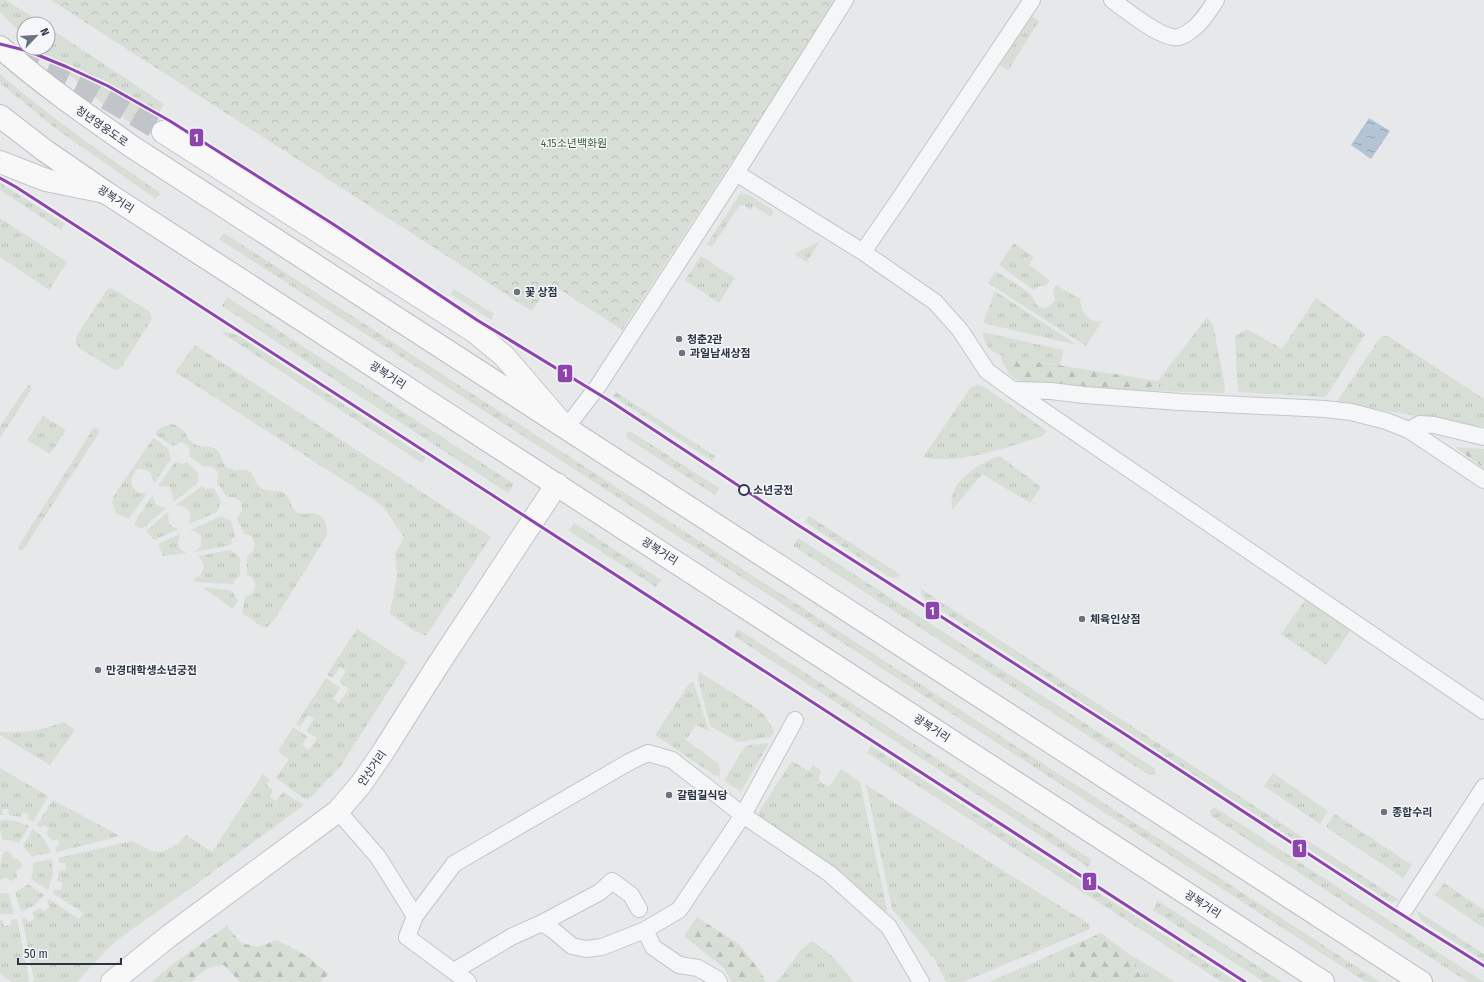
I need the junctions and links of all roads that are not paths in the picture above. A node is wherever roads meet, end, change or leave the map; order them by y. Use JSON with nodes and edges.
{"nodes":[{"id":1,"x":845,"y":0,"type":"edge"},
{"id":2,"x":1032,"y":0,"type":"edge"},
{"id":3,"x":1112,"y":0,"type":"edge"},
{"id":4,"x":1216,"y":0,"type":"edge"},
{"id":5,"x":0,"y":47,"type":"edge"},
{"id":6,"x":0,"y":116,"type":"edge"},
{"id":7,"x":163,"y":132,"type":"tunnel mouth"},
{"id":8,"x":0,"y":162,"type":"edge"},
{"id":9,"x":736,"y":174,"type":"junction"},
{"id":10,"x":105,"y":192,"type":"junction"},
{"id":11,"x":863,"y":252,"type":"junction"},
{"id":12,"x":1013,"y":390,"type":"junction"},
{"id":13,"x":566,"y":428,"type":"junction"},
{"id":14,"x":1409,"y":430,"type":"junction"},
{"id":15,"x":1484,"y":437,"type":"edge"},
{"id":16,"x":1484,"y":480,"type":"edge"},
{"id":17,"x":556,"y":484,"type":"junction"},
{"id":18,"x":1484,"y":712,"type":"edge"},
{"id":19,"x":795,"y":720,"type":"dead end"},
{"id":20,"x":1484,"y":787,"type":"edge"},
{"id":21,"x":338,"y":811,"type":"junction"},
{"id":22,"x":742,"y":815,"type":"junction"},
{"id":23,"x":639,"y":909,"type":"dead end"},
{"id":24,"x":1405,"y":909,"type":"dead end"},
{"id":25,"x":414,"y":916,"type":"junction"},
{"id":26,"x":542,"y":923,"type":"junction"},
{"id":27,"x":645,"y":930,"type":"junction"},
{"id":28,"x":454,"y":971,"type":"junction"},
{"id":29,"x":112,"y":982,"type":"edge"},
{"id":30,"x":468,"y":982,"type":"edge"},
{"id":31,"x":719,"y":982,"type":"edge"},
{"id":32,"x":922,"y":982,"type":"edge"},
{"id":33,"x":1323,"y":982,"type":"edge"},
{"id":34,"x":1421,"y":982,"type":"edge"}],
"edges":[{"from":1,"to":9,"type":"street"},
{"from":2,"to":11,"type":"street"},
{"from":3,"to":4,"type":"street"},
{"from":5,"to":13,"type":"main road","name":"청년영웅도로"},
{"from":6,"to":10,"type":"main road","name":"광복거리"},
{"from":7,"to":13,"type":"main road"},
{"from":8,"to":10,"type":"main road"},
{"from":9,"to":11,"type":"street"},
{"from":9,"to":13,"type":"street"},
{"from":10,"to":17,"type":"main road","name":"광복거리"},
{"from":11,"to":12,"type":"street"},
{"from":12,"to":14,"type":"street"},
{"from":12,"to":18,"type":"street"},
{"from":13,"to":34,"type":"main road"},
{"from":14,"to":15,"type":"street"},
{"from":14,"to":16,"type":"street"},
{"from":17,"to":21,"type":"main road","name":"안산거리"},
{"from":17,"to":33,"type":"main road","name":"광복거리"},
{"from":19,"to":22,"type":"street"},
{"from":20,"to":24,"type":"street"},
{"from":21,"to":25,"type":"street"},
{"from":21,"to":29,"type":"main road","name":"안산거리"},
{"from":22,"to":25,"type":"street"},
{"from":22,"to":27,"type":"street"},
{"from":22,"to":32,"type":"street"},
{"from":23,"to":26,"type":"street"},
{"from":25,"to":28,"type":"street"},
{"from":26,"to":27,"type":"street"},
{"from":26,"to":28,"type":"street"},
{"from":27,"to":31,"type":"street"},
{"from":28,"to":30,"type":"street"}]}
